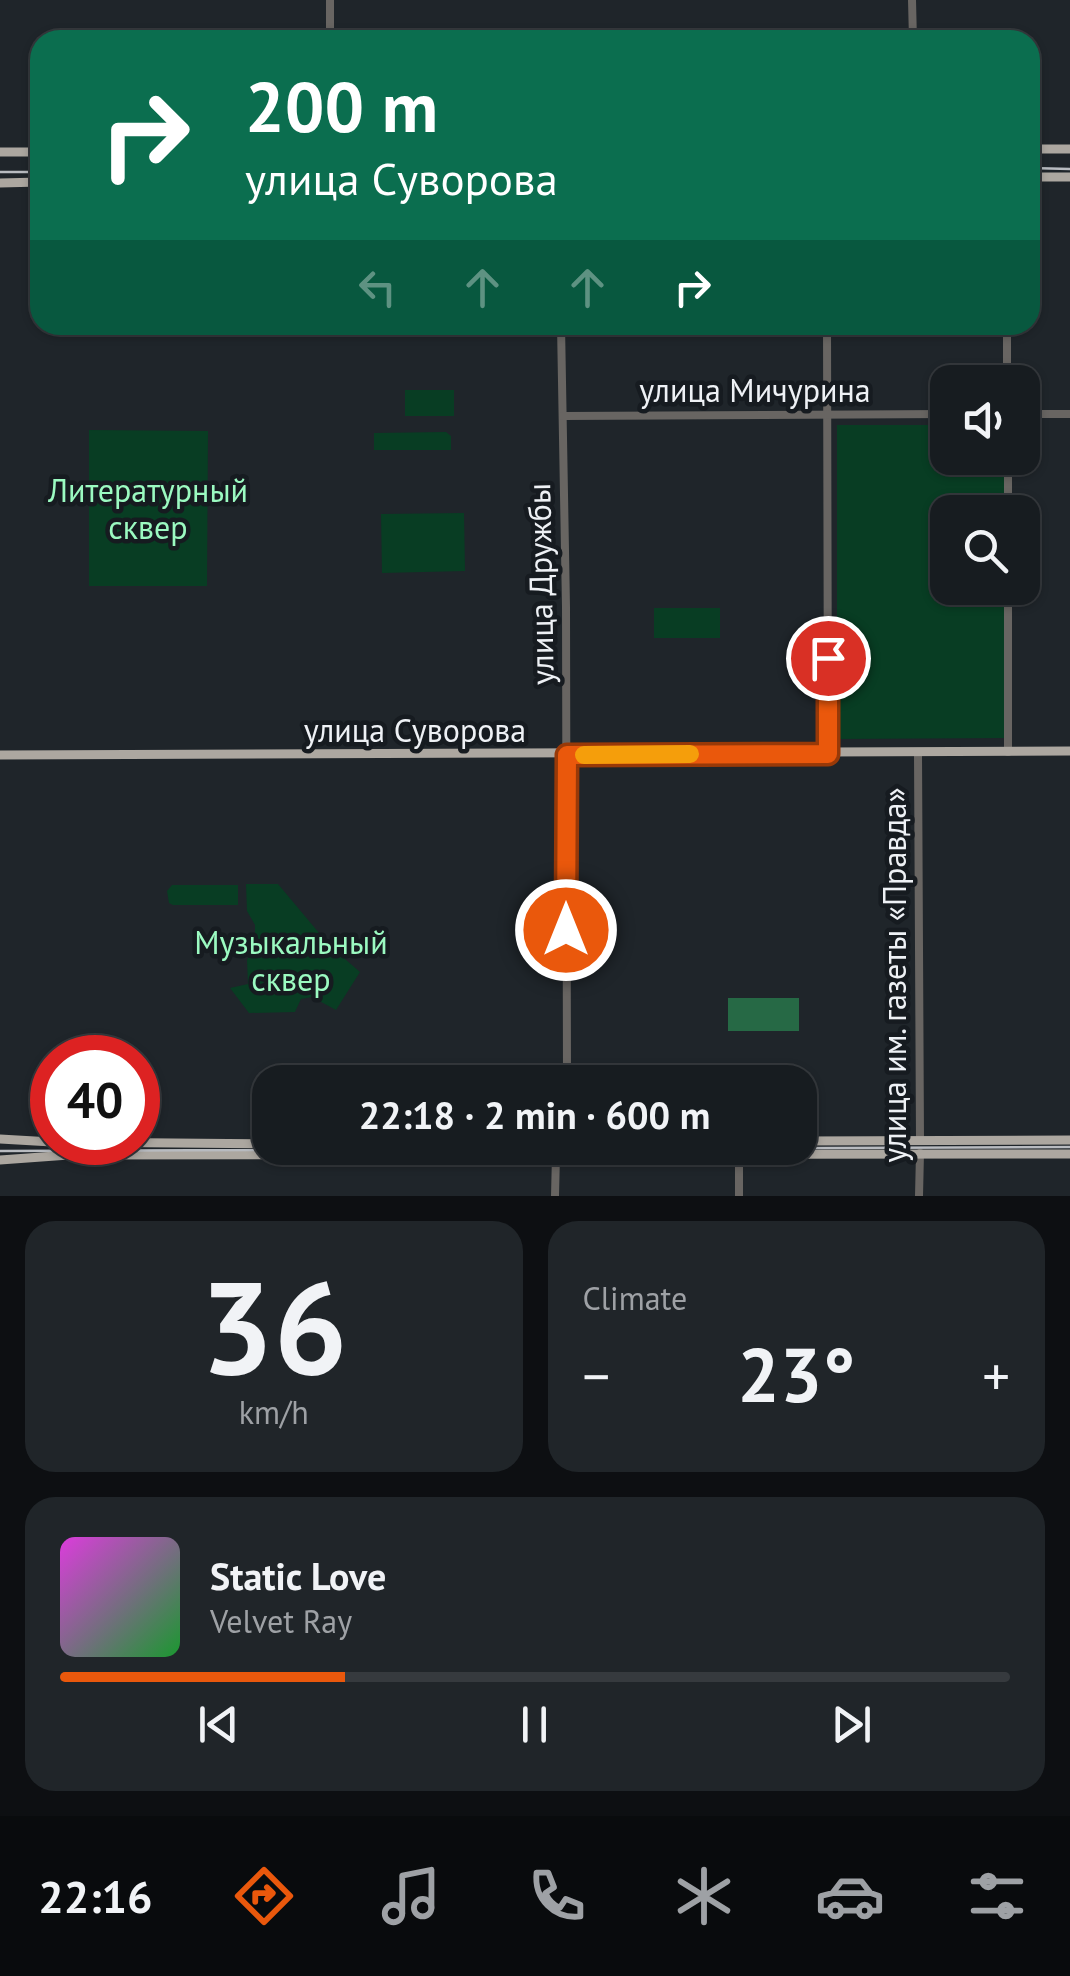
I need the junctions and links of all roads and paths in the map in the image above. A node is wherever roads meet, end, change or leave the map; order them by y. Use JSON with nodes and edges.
{"nodes":[{"id":1,"x":330,"y":0,"type":"edge"},
{"id":2,"x":912,"y":0,"type":"edge"},
{"id":3,"x":330,"y":30,"type":"edge"},
{"id":4,"x":912,"y":30,"type":"edge"},
{"id":5,"x":1040,"y":149,"type":"edge"},
{"id":6,"x":1070,"y":149,"type":"edge"},
{"id":7,"x":0,"y":152,"type":"edge"},
{"id":8,"x":30,"y":152,"type":"edge"},
{"id":9,"x":1040,"y":178,"type":"edge"},
{"id":10,"x":1070,"y":178,"type":"edge"},
{"id":11,"x":30,"y":182,"type":"edge"},
{"id":12,"x":0,"y":183,"type":"edge"},
{"id":13,"x":561,"y":335,"type":"edge"},
{"id":14,"x":827,"y":335,"type":"edge"},
{"id":15,"x":1007,"y":335,"type":"edge"},
{"id":16,"x":1007,"y":365,"type":"edge"},
{"id":17,"x":930,"y":414,"type":"edge"},
{"id":18,"x":1040,"y":414,"type":"edge"},
{"id":19,"x":1070,"y":414,"type":"edge"},
{"id":20,"x":826,"y":415,"type":"junction"},
{"id":21,"x":563,"y":416,"type":"junction"},
{"id":22,"x":1008,"y":605,"type":"edge"},
{"id":23,"x":1070,"y":751,"type":"edge"},
{"id":24,"x":1008,"y":752,"type":"junction"},
{"id":25,"x":918,"y":753,"type":"junction"},
{"id":26,"x":828,"y":754,"type":"junction"},
{"id":27,"x":567,"y":755,"type":"junction"},
{"id":28,"x":0,"y":756,"type":"edge"},
{"id":29,"x":567,"y":1065,"type":"edge"},
{"id":30,"x":0,"y":1131,"type":"edge"},
{"id":31,"x":0,"y":1139,"type":"edge"},
{"id":32,"x":20,"y":1139,"type":"junction"},
{"id":33,"x":30,"y":1140,"type":"edge"},
{"id":34,"x":817,"y":1140,"type":"edge"},
{"id":35,"x":920,"y":1140,"type":"junction"},
{"id":36,"x":1070,"y":1140,"type":"edge"},
{"id":37,"x":160,"y":1143,"type":"edge"},
{"id":38,"x":252,"y":1144,"type":"edge"},
{"id":39,"x":817,"y":1152,"type":"edge"},
{"id":40,"x":920,"y":1153,"type":"junction"},
{"id":41,"x":252,"y":1154,"type":"edge"},
{"id":42,"x":1070,"y":1154,"type":"edge"},
{"id":43,"x":3,"y":1161,"type":"edge"},
{"id":44,"x":558,"y":1165,"type":"edge"},
{"id":45,"x":739,"y":1165,"type":"edge"},
{"id":46,"x":555,"y":1196,"type":"edge"},
{"id":47,"x":739,"y":1196,"type":"edge"},
{"id":48,"x":919,"y":1196,"type":"edge"}],
"edges":[{"from":1,"to":3,"type":"street"},
{"from":2,"to":4,"type":"street"},
{"from":5,"to":6,"type":"main road"},
{"from":7,"to":8,"type":"main road"},
{"from":9,"to":10,"type":"main road"},
{"from":11,"to":12,"type":"main road"},
{"from":13,"to":21,"type":"street","name":"улица Дружбы"},
{"from":14,"to":20,"type":"street"},
{"from":15,"to":16,"type":"street"},
{"from":17,"to":20,"type":"street","name":"улица Мичурина"},
{"from":18,"to":19,"type":"street"},
{"from":20,"to":21,"type":"street","name":"улица Мичурина"},
{"from":20,"to":26,"type":"street"},
{"from":21,"to":27,"type":"street","name":"улица Дружбы"},
{"from":22,"to":24,"type":"street"},
{"from":23,"to":24,"type":"main road","name":"улица Суворова"},
{"from":24,"to":25,"type":"main road","name":"улица Суворова"},
{"from":25,"to":26,"type":"main road","name":"улица Суворова"},
{"from":25,"to":35,"type":"street","name":"улица им. газеты «Правда»"},
{"from":26,"to":27,"type":"main road","name":"улица Суворова"},
{"from":27,"to":28,"type":"main road","name":"улица Суворова"},
{"from":27,"to":29,"type":"street","name":"улица Дружбы"},
{"from":30,"to":32,"type":"main road"},
{"from":31,"to":32,"type":"main road"},
{"from":32,"to":33,"type":"main road"},
{"from":34,"to":35,"type":"main road"},
{"from":35,"to":36,"type":"main road"},
{"from":35,"to":40,"type":"main road","name":"улица им. газеты «Правда»"},
{"from":37,"to":38,"type":"main road"},
{"from":39,"to":40,"type":"main road"},
{"from":40,"to":42,"type":"main road"},
{"from":40,"to":48,"type":"street","name":"улица им. газеты «Правда»"},
{"from":41,"to":43,"type":"main road"},
{"from":44,"to":46,"type":"street"},
{"from":45,"to":47,"type":"street"}]}
